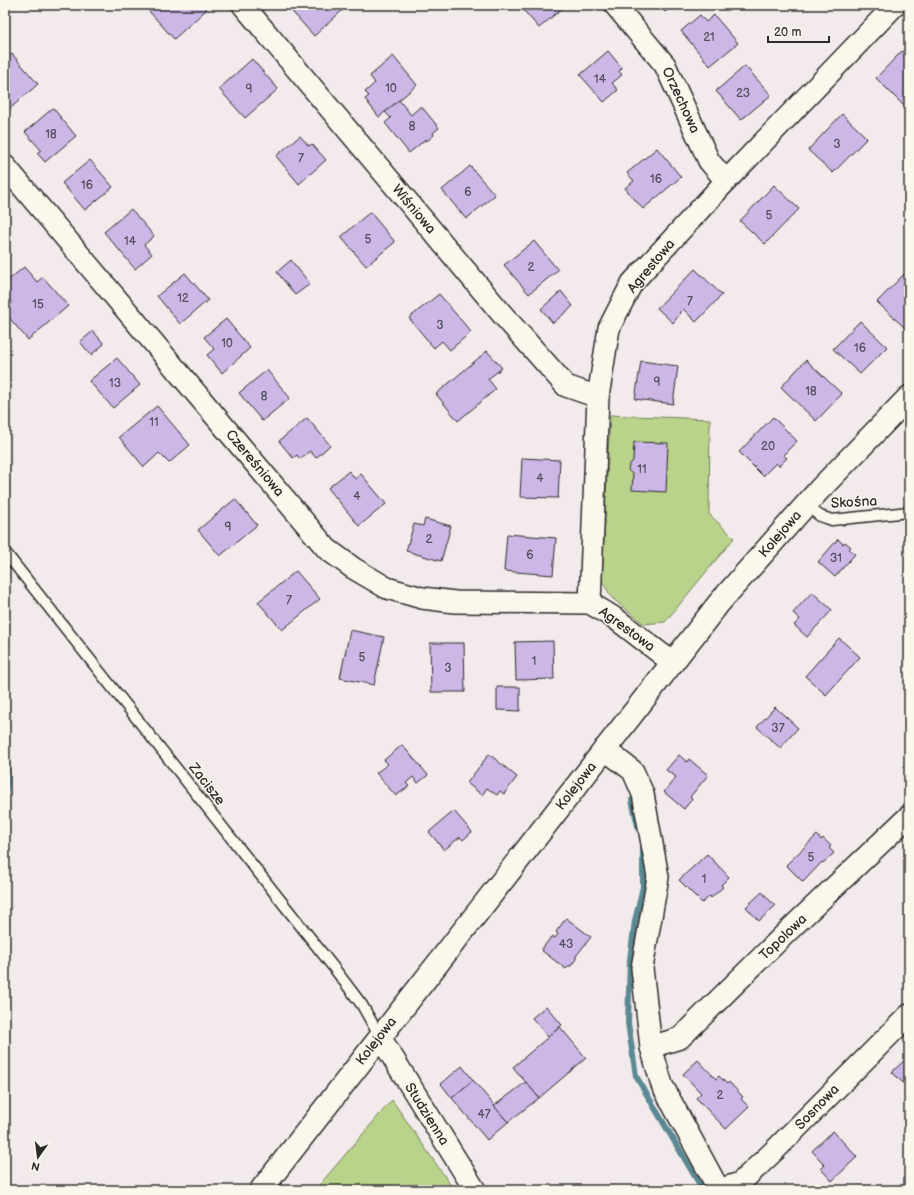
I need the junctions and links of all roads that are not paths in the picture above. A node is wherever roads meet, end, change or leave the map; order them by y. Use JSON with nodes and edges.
{"nodes":[{"id":1,"x":243,"y":5,"type":"edge"},
{"id":2,"x":615,"y":5,"type":"edge"},
{"id":3,"x":895,"y":5,"type":"edge"},
{"id":4,"x":5,"y":166,"type":"edge"},
{"id":5,"x":726,"y":181,"type":"junction"},
{"id":6,"x":909,"y":397,"type":"edge"},
{"id":7,"x":598,"y":398,"type":"junction"},
{"id":8,"x":806,"y":504,"type":"junction"},
{"id":9,"x":909,"y":512,"type":"edge"},
{"id":10,"x":5,"y":552,"type":"edge"},
{"id":11,"x":590,"y":602,"type":"junction"},
{"id":12,"x":673,"y":663,"type":"junction"},
{"id":13,"x":604,"y":749,"type":"junction"},
{"id":14,"x":909,"y":816,"type":"edge"},
{"id":15,"x":909,"y":1015,"type":"edge"},
{"id":16,"x":380,"y":1037,"type":"junction"},
{"id":17,"x":652,"y":1047,"type":"junction"},
{"id":18,"x":260,"y":1190,"type":"edge"},
{"id":19,"x":475,"y":1190,"type":"edge"},
{"id":20,"x":719,"y":1190,"type":"edge"}],
"edges":[{"from":1,"to":7,"type":"street","name":"Wiśniowa"},
{"from":2,"to":5,"type":"street","name":"Orzechowa"},
{"from":3,"to":5,"type":"street","name":"Agrestowa"},
{"from":4,"to":11,"type":"street","name":"Czereśniowa"},
{"from":5,"to":7,"type":"street","name":"Agrestowa"},
{"from":6,"to":8,"type":"street","name":"Kolejowa"},
{"from":7,"to":11,"type":"street","name":"Agrestowa"},
{"from":8,"to":9,"type":"lane","name":"Skośna"},
{"from":8,"to":12,"type":"street","name":"Kolejowa"},
{"from":10,"to":16,"type":"lane","name":"Zacisze"},
{"from":11,"to":12,"type":"street","name":"Agrestowa"},
{"from":12,"to":13,"type":"street","name":"Kolejowa"},
{"from":13,"to":16,"type":"street","name":"Kolejowa"},
{"from":13,"to":17,"type":"street"},
{"from":14,"to":17,"type":"street","name":"Topolowa"},
{"from":15,"to":20,"type":"street","name":"Sosnowa"},
{"from":16,"to":18,"type":"street","name":"Kolejowa"},
{"from":16,"to":19,"type":"street","name":"Studzienna"},
{"from":17,"to":20,"type":"street"}]}
